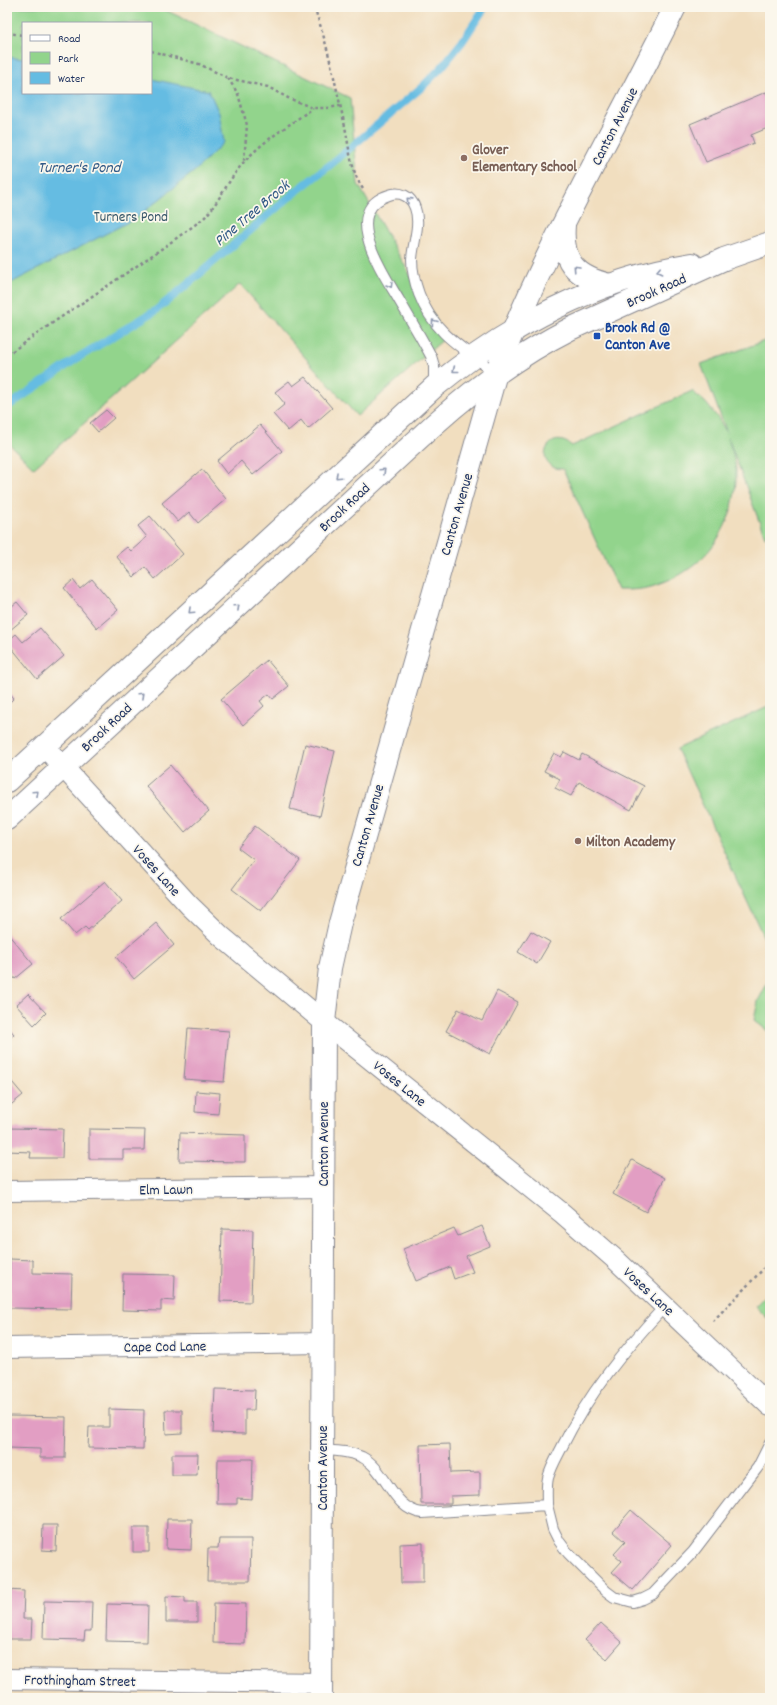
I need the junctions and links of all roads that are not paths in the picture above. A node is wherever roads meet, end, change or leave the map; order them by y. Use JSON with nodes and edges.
{"nodes":[{"id":1,"x":674,"y":7,"type":"edge"},
{"id":2,"x":564,"y":225,"type":"junction"},
{"id":3,"x":770,"y":243,"type":"edge"},
{"id":4,"x":724,"y":259,"type":"junction"},
{"id":5,"x":610,"y":285,"type":"junction"},
{"id":6,"x":513,"y":331,"type":"junction"},
{"id":7,"x":473,"y":356,"type":"junction"},
{"id":8,"x":496,"y":373,"type":"junction"},
{"id":9,"x":434,"y":387,"type":"junction"},
{"id":10,"x":44,"y":746,"type":"junction"},
{"id":11,"x":63,"y":767,"type":"junction"},
{"id":12,"x":7,"y":781,"type":"edge"},
{"id":13,"x":7,"y":819,"type":"edge"},
{"id":14,"x":324,"y":1022,"type":"junction"},
{"id":15,"x":323,"y":1187,"type":"junction"},
{"id":16,"x":9,"y":1191,"type":"dead end"},
{"id":17,"x":665,"y":1306,"type":"junction"},
{"id":18,"x":323,"y":1343,"type":"junction"},
{"id":19,"x":7,"y":1348,"type":"edge"},
{"id":20,"x":770,"y":1406,"type":"edge"},
{"id":21,"x":770,"y":1443,"type":"edge"},
{"id":22,"x":322,"y":1450,"type":"junction"},
{"id":23,"x":547,"y":1505,"type":"junction"},
{"id":24,"x":7,"y":1679,"type":"edge"},
{"id":25,"x":321,"y":1691,"type":"edge"}],
"edges":[{"from":1,"to":2,"type":"main road","name":"Canton Avenue"},
{"from":5,"to":2,"type":"main road","one_way":true},
{"from":2,"to":6,"type":"main road","name":"Canton Avenue"},
{"from":3,"to":4,"type":"main road","name":"Brook Road"},
{"from":4,"to":5,"type":"main road","name":"Brook Road","one_way":true},
{"from":4,"to":8,"type":"main road","name":"Brook Road"},
{"from":5,"to":6,"type":"main road","name":"Brook Road"},
{"from":6,"to":7,"type":"main road","name":"Brook Road"},
{"from":6,"to":8,"type":"main road","name":"Canton Avenue"},
{"from":7,"to":8,"type":"lane"},
{"from":7,"to":9,"type":"main road","name":"Brook Road","one_way":true},
{"from":7,"to":9,"type":"lane","one_way":true},
{"from":11,"to":8,"type":"main road","name":"Brook Road","one_way":true},
{"from":8,"to":14,"type":"main road","name":"Canton Avenue"},
{"from":9,"to":10,"type":"main road","name":"Brook Road","one_way":true},
{"from":10,"to":11,"type":"street","name":"Voses Lane"},
{"from":10,"to":12,"type":"main road","name":"Brook Road"},
{"from":13,"to":11,"type":"main road","name":"Brook Road","one_way":true},
{"from":11,"to":14,"type":"street","name":"Voses Lane"},
{"from":14,"to":15,"type":"main road","name":"Canton Avenue"},
{"from":14,"to":17,"type":"street","name":"Voses Lane"},
{"from":15,"to":16,"type":"street","name":"Elm Lawn"},
{"from":15,"to":18,"type":"main road","name":"Canton Avenue"},
{"from":17,"to":20,"type":"street","name":"Voses Lane"},
{"from":17,"to":23,"type":"lane"},
{"from":18,"to":19,"type":"street","name":"Cape Cod Lane"},
{"from":18,"to":22,"type":"main road","name":"Canton Avenue"},
{"from":21,"to":23,"type":"lane"},
{"from":22,"to":23,"type":"lane"},
{"from":22,"to":25,"type":"main road","name":"Canton Avenue"},
{"from":24,"to":25,"type":"street","name":"Frothingham Street"}]}
